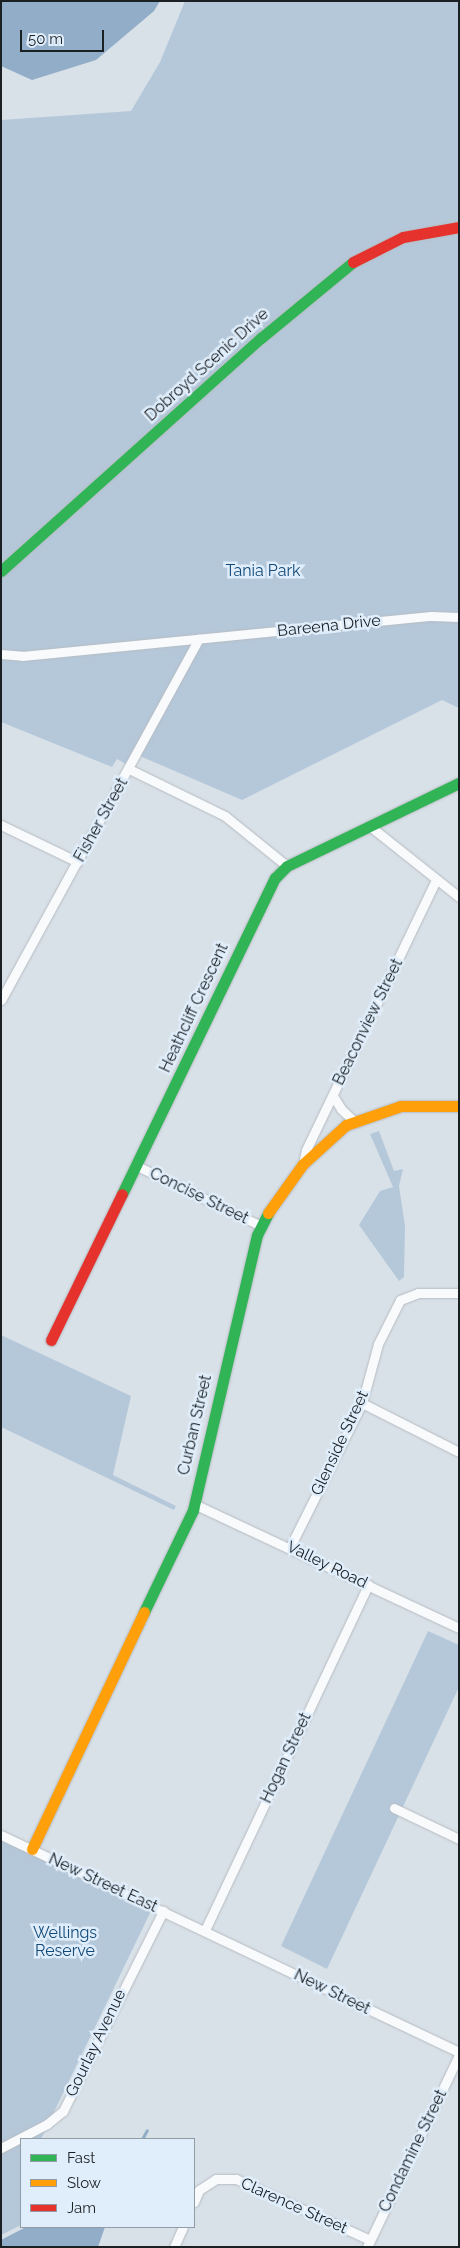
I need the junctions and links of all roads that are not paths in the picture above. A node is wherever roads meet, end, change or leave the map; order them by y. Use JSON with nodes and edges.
{"nodes":[{"id":1,"x":459,"y":227,"type":"edge"},
{"id":2,"x":1,"y":570,"type":"edge"},
{"id":3,"x":459,"y":617,"type":"edge"},
{"id":4,"x":199,"y":639,"type":"junction"},
{"id":5,"x":1,"y":654,"type":"edge"},
{"id":6,"x":129,"y":769,"type":"junction"},
{"id":7,"x":459,"y":783,"type":"edge"},
{"id":8,"x":1,"y":824,"type":"edge"},
{"id":9,"x":371,"y":827,"type":"junction"},
{"id":10,"x":78,"y":862,"type":"junction"},
{"id":11,"x":287,"y":866,"type":"junction"},
{"id":12,"x":436,"y":880,"type":"junction"},
{"id":13,"x":459,"y":897,"type":"edge"},
{"id":14,"x":1,"y":1000,"type":"edge"},
{"id":15,"x":332,"y":1096,"type":"junction"},
{"id":16,"x":459,"y":1106,"type":"edge"},
{"id":17,"x":354,"y":1121,"type":"junction"},
{"id":18,"x":303,"y":1164,"type":"junction"},
{"id":19,"x":137,"y":1166,"type":"junction"},
{"id":20,"x":261,"y":1226,"type":"junction"},
{"id":21,"x":459,"y":1293,"type":"edge"},
{"id":22,"x":51,"y":1340,"type":"dead end"},
{"id":23,"x":362,"y":1403,"type":"junction"},
{"id":24,"x":459,"y":1452,"type":"edge"},
{"id":25,"x":194,"y":1504,"type":"junction"},
{"id":26,"x":290,"y":1547,"type":"junction"},
{"id":27,"x":368,"y":1585,"type":"junction"},
{"id":28,"x":459,"y":1628,"type":"edge"},
{"id":29,"x":394,"y":1808,"type":"dead end"},
{"id":30,"x":1,"y":1834,"type":"edge"},
{"id":31,"x":459,"y":1839,"type":"edge"},
{"id":32,"x":32,"y":1849,"type":"junction"},
{"id":33,"x":163,"y":1910,"type":"junction"},
{"id":34,"x":205,"y":1930,"type":"junction"},
{"id":35,"x":459,"y":2054,"type":"edge"},
{"id":36,"x":20,"y":2138,"type":"edge"},
{"id":37,"x":20,"y":2138,"type":"edge"},
{"id":38,"x":1,"y":2148,"type":"edge"},
{"id":39,"x":195,"y":2200,"type":"edge"},
{"id":40,"x":183,"y":2228,"type":"edge"},
{"id":41,"x":369,"y":2243,"type":"edge"},
{"id":42,"x":174,"y":2247,"type":"edge"}],
"edges":[{"from":1,"to":2,"type":"street","name":"Dobroyd Scenic Drive"},
{"from":3,"to":4,"type":"street","name":"Bareena Drive"},
{"from":4,"to":5,"type":"street"},
{"from":4,"to":6,"type":"street","name":"Fisher Street"},
{"from":6,"to":10,"type":"street","name":"Fisher Street"},
{"from":6,"to":11,"type":"street"},
{"from":7,"to":9,"type":"street","name":"Heathcliff Crescent"},
{"from":8,"to":10,"type":"street"},
{"from":9,"to":11,"type":"street","name":"Heathcliff Crescent"},
{"from":9,"to":12,"type":"street"},
{"from":10,"to":14,"type":"street","name":"Fisher Street"},
{"from":11,"to":19,"type":"street","name":"Heathcliff Crescent"},
{"from":12,"to":13,"type":"street"},
{"from":12,"to":15,"type":"street","name":"Beaconview Street"},
{"from":15,"to":17,"type":"street"},
{"from":15,"to":18,"type":"street","name":"Beaconview Street"},
{"from":16,"to":17,"type":"street","name":"Curban Street"},
{"from":17,"to":18,"type":"street","name":"Curban Street"},
{"from":18,"to":20,"type":"street","name":"Curban Street"},
{"from":19,"to":20,"type":"street","name":"Concise Street"},
{"from":19,"to":22,"type":"street","name":"Heathcliff Crescent"},
{"from":20,"to":25,"type":"street","name":"Curban Street"},
{"from":21,"to":23,"type":"street","name":"Glenside Street"},
{"from":23,"to":24,"type":"street"},
{"from":23,"to":26,"type":"street","name":"Glenside Street"},
{"from":25,"to":26,"type":"street","name":"Valley Road"},
{"from":25,"to":32,"type":"street","name":"Curban Street"},
{"from":26,"to":27,"type":"street","name":"Valley Road"},
{"from":27,"to":28,"type":"street","name":"Valley Road"},
{"from":27,"to":34,"type":"street","name":"Hogan Street"},
{"from":29,"to":31,"type":"street"},
{"from":30,"to":32,"type":"street","name":"New Street East"},
{"from":32,"to":33,"type":"street","name":"New Street East"},
{"from":33,"to":34,"type":"street","name":"New Street East"},
{"from":33,"to":37,"type":"street","name":"Gourlay Avenue"},
{"from":34,"to":35,"type":"street","name":"New Street"},
{"from":35,"to":41,"type":"street","name":"Condamine Street"},
{"from":36,"to":38,"type":"street","name":"Gourlay Avenue"},
{"from":39,"to":41,"type":"street","name":"Clarence Street"},
{"from":40,"to":42,"type":"street"}]}
